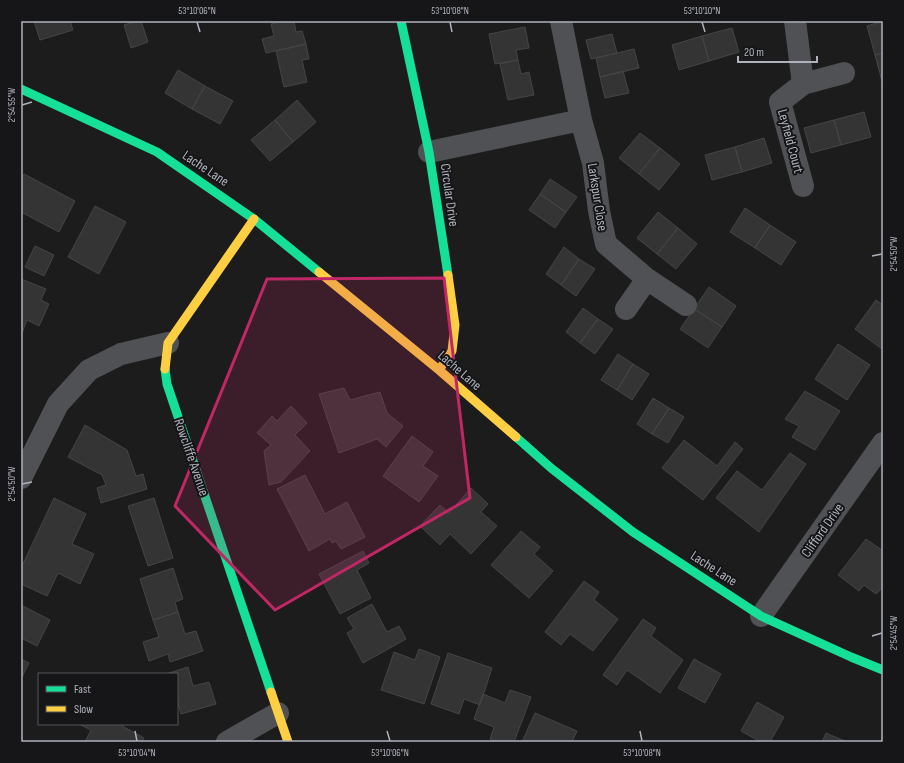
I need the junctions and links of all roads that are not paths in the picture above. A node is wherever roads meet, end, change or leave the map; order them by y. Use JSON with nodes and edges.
{"nodes":[{"id":1,"x":400,"y":21,"type":"edge"},
{"id":2,"x":561,"y":21,"type":"edge"},
{"id":3,"x":795,"y":21,"type":"edge"},
{"id":4,"x":844,"y":74,"type":"dead end"},
{"id":5,"x":803,"y":84,"type":"junction"},
{"id":6,"x":21,"y":89,"type":"edge"},
{"id":7,"x":581,"y":120,"type":"junction"},
{"id":8,"x":429,"y":152,"type":"junction"},
{"id":9,"x":803,"y":186,"type":"dead end"},
{"id":10,"x":254,"y":218,"type":"junction"},
{"id":11,"x":647,"y":279,"type":"junction"},
{"id":12,"x":686,"y":305,"type":"dead end"},
{"id":13,"x":626,"y":309,"type":"dead end"},
{"id":14,"x":168,"y":343,"type":"junction"},
{"id":15,"x":439,"y":370,"type":"junction"},
{"id":16,"x":883,"y":443,"type":"edge"},
{"id":17,"x":21,"y":478,"type":"edge"},
{"id":18,"x":761,"y":616,"type":"junction"},
{"id":19,"x":883,"y":670,"type":"edge"},
{"id":20,"x":278,"y":713,"type":"junction"},
{"id":21,"x":227,"y":742,"type":"edge"},
{"id":22,"x":288,"y":742,"type":"edge"}],
"edges":[{"from":1,"to":8,"type":"street","name":"Circular Drive"},
{"from":2,"to":7,"type":"street","name":"Larkspur Close"},
{"from":3,"to":5,"type":"street"},
{"from":4,"to":5,"type":"street","name":"Leyfield Court"},
{"from":5,"to":9,"type":"street","name":"Leyfield Court"},
{"from":6,"to":10,"type":"street","name":"Lache Lane"},
{"from":7,"to":8,"type":"street"},
{"from":7,"to":11,"type":"street","name":"Larkspur Close"},
{"from":8,"to":15,"type":"street","name":"Circular Drive"},
{"from":10,"to":14,"type":"street","name":"Rowcliffe Avenue"},
{"from":10,"to":15,"type":"street","name":"Lache Lane"},
{"from":11,"to":12,"type":"street","name":"Larkspur Close"},
{"from":11,"to":13,"type":"street"},
{"from":14,"to":17,"type":"street"},
{"from":14,"to":20,"type":"street","name":"Rowcliffe Avenue"},
{"from":15,"to":18,"type":"street","name":"Lache Lane"},
{"from":16,"to":18,"type":"street","name":"Clifford Drive"},
{"from":18,"to":19,"type":"street","name":"Lache Lane"},
{"from":20,"to":21,"type":"street"},
{"from":20,"to":22,"type":"street","name":"Rowcliffe Avenue"}]}
